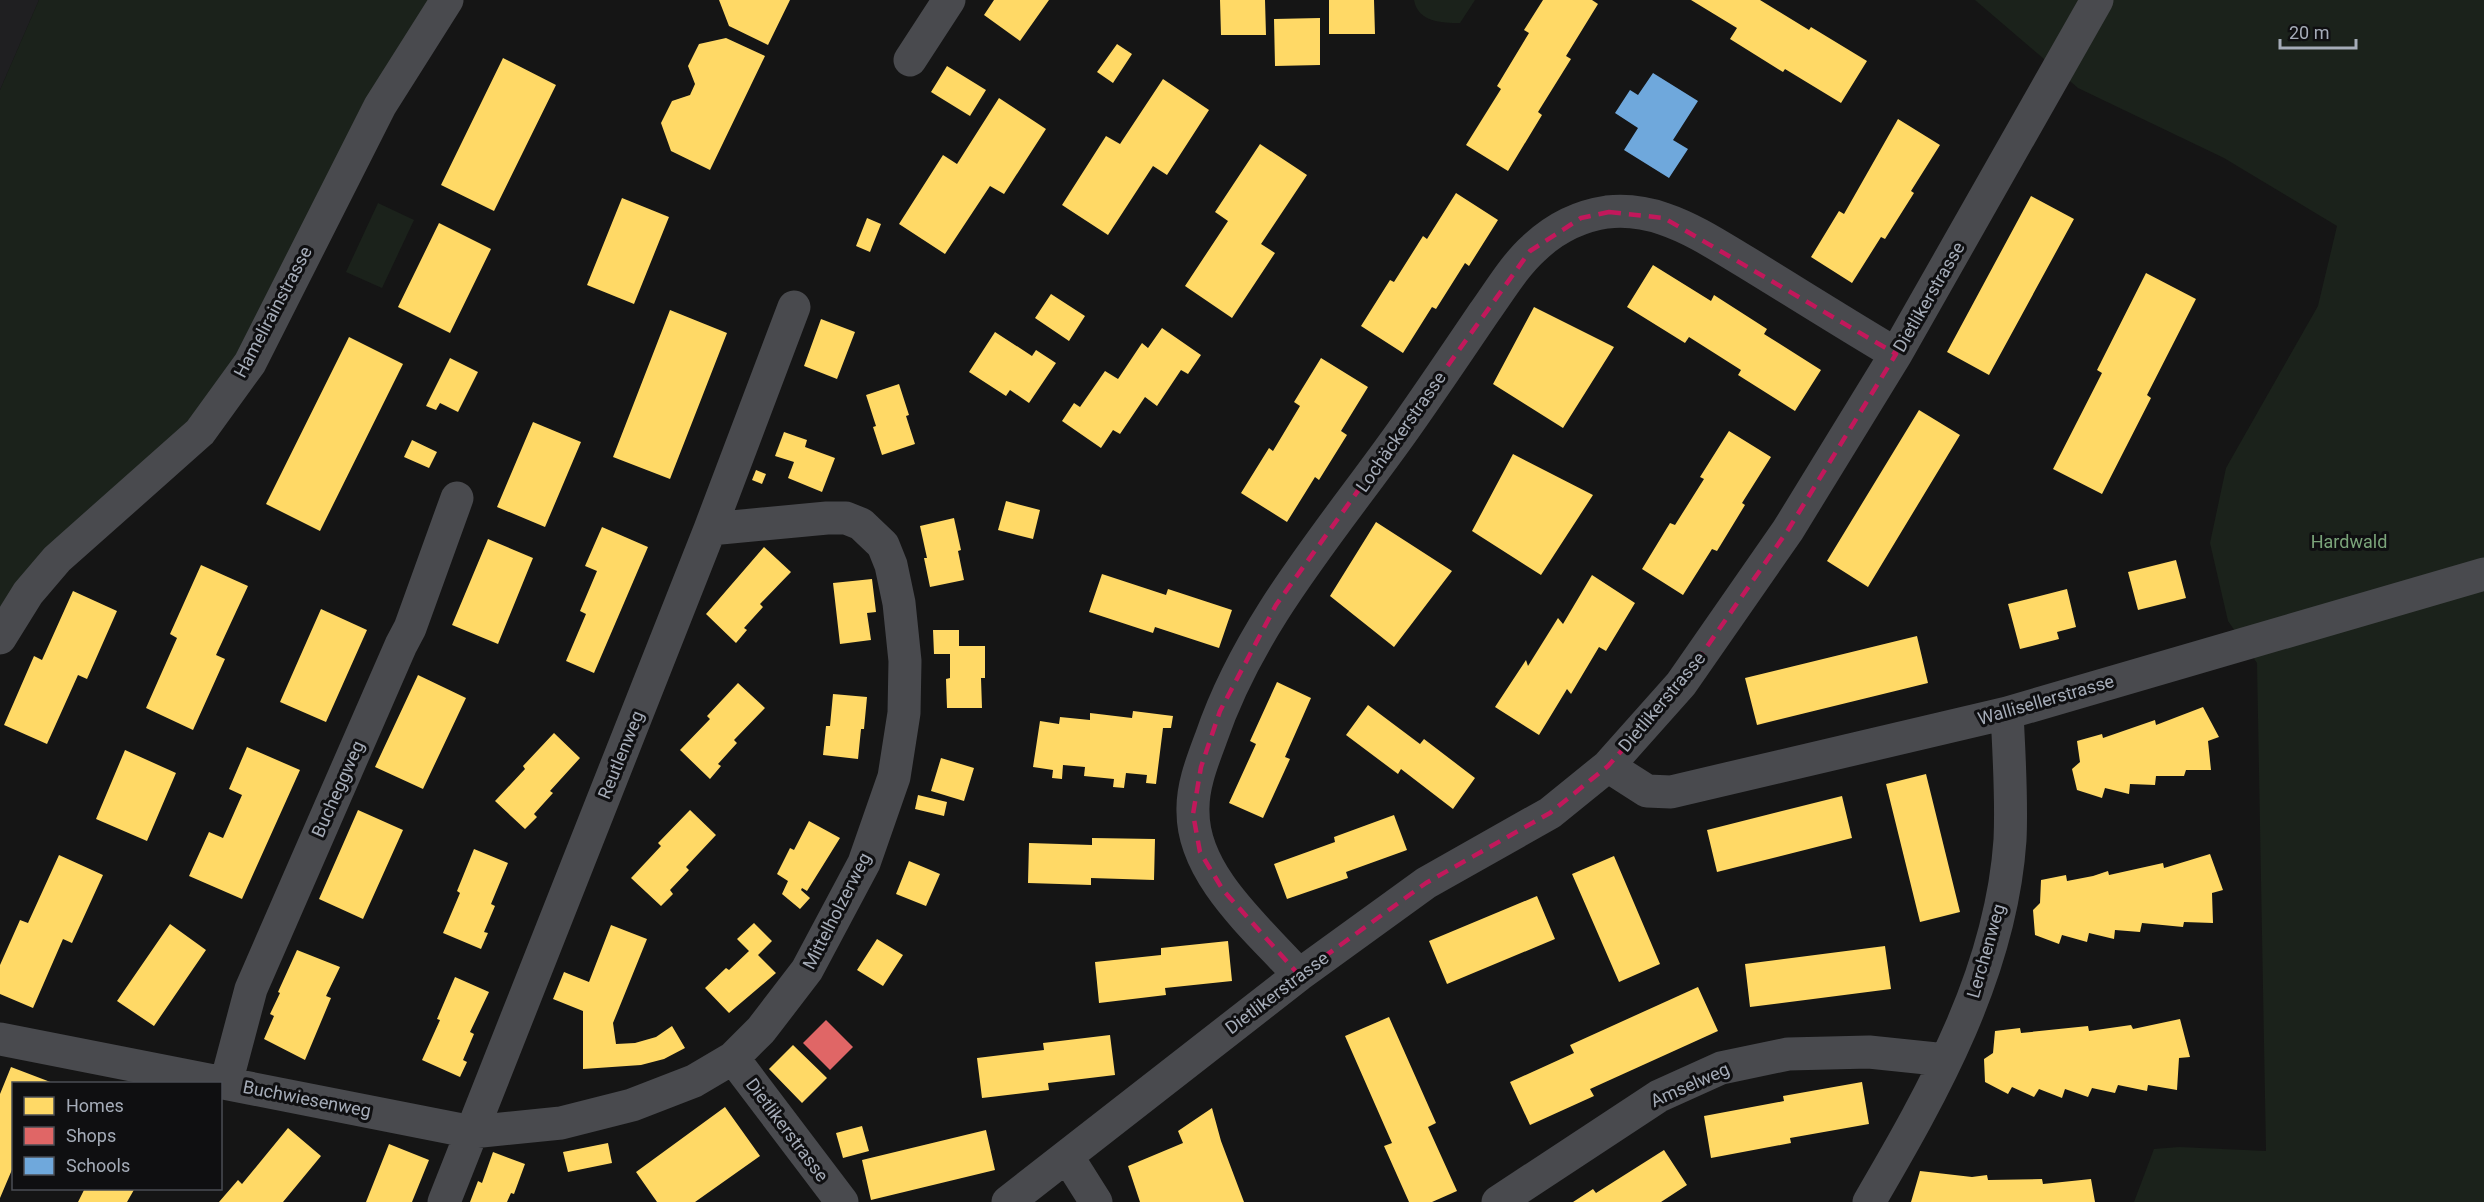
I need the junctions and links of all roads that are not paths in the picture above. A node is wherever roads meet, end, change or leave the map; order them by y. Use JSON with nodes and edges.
{"nodes":[{"id":1,"x":447,"y":0,"type":"edge"},
{"id":2,"x":949,"y":0,"type":"edge"},
{"id":3,"x":2097,"y":0,"type":"edge"},
{"id":4,"x":910,"y":60,"type":"dead end"},
{"id":5,"x":794,"y":307,"type":"dead end"},
{"id":6,"x":1896,"y":354,"type":"junction"},
{"id":7,"x":457,"y":498,"type":"dead end"},
{"id":8,"x":710,"y":529,"type":"junction"},
{"id":9,"x":2484,"y":574,"type":"edge"},
{"id":10,"x":0,"y":639,"type":"edge"},
{"id":11,"x":2007,"y":713,"type":"junction"},
{"id":12,"x":1608,"y":766,"type":"junction"},
{"id":13,"x":1299,"y":975,"type":"junction"},
{"id":14,"x":0,"y":1039,"type":"edge"},
{"id":15,"x":733,"y":1058,"type":"junction"},
{"id":16,"x":1946,"y":1060,"type":"junction"},
{"id":17,"x":221,"y":1082,"type":"edge"},
{"id":18,"x":222,"y":1082,"type":"edge"},
{"id":19,"x":226,"y":1083,"type":"junction"},
{"id":20,"x":472,"y":1132,"type":"junction"},
{"id":21,"x":1067,"y":1156,"type":"junction"},
{"id":22,"x":444,"y":1202,"type":"edge"},
{"id":23,"x":842,"y":1202,"type":"edge"},
{"id":24,"x":1008,"y":1202,"type":"edge"},
{"id":25,"x":1096,"y":1202,"type":"edge"},
{"id":26,"x":1498,"y":1202,"type":"edge"},
{"id":27,"x":1869,"y":1202,"type":"edge"}],
"edges":[{"from":1,"to":10,"type":"street","name":"Hamelirainstrasse"},
{"from":2,"to":4,"type":"street"},
{"from":3,"to":6,"type":"street","name":"Dietlikerstrasse"},
{"from":5,"to":8,"type":"street","name":"Reutlenweg"},
{"from":6,"to":12,"type":"street","name":"Dietlikerstrasse"},
{"from":6,"to":13,"type":"street","name":"Lochäckerstrasse"},
{"from":7,"to":19,"type":"street","name":"Bucheggweg"},
{"from":8,"to":15,"type":"street","name":"Mittelholzerweg"},
{"from":8,"to":20,"type":"street","name":"Reutlenweg"},
{"from":9,"to":11,"type":"street","name":"Wallisellerstrasse"},
{"from":11,"to":12,"type":"street","name":"Wallisellerstrasse"},
{"from":11,"to":16,"type":"street","name":"Lerchenweg"},
{"from":12,"to":13,"type":"street","name":"Dietlikerstrasse"},
{"from":13,"to":21,"type":"street","name":"Dietlikerstrasse"},
{"from":14,"to":17,"type":"street","name":"Buchwiesenweg"},
{"from":15,"to":20,"type":"street","name":"Mittelholzerweg"},
{"from":15,"to":23,"type":"street","name":"Dietlikerstrasse"},
{"from":16,"to":26,"type":"street","name":"Amselweg"},
{"from":16,"to":27,"type":"street","name":"Lerchenweg"},
{"from":18,"to":19,"type":"street","name":"Buchwiesenweg"},
{"from":19,"to":20,"type":"street","name":"Buchwiesenweg"},
{"from":20,"to":22,"type":"street","name":"Reutlenweg"},
{"from":21,"to":24,"type":"street","name":"Dietlikerstrasse"},
{"from":21,"to":25,"type":"street"}]}
